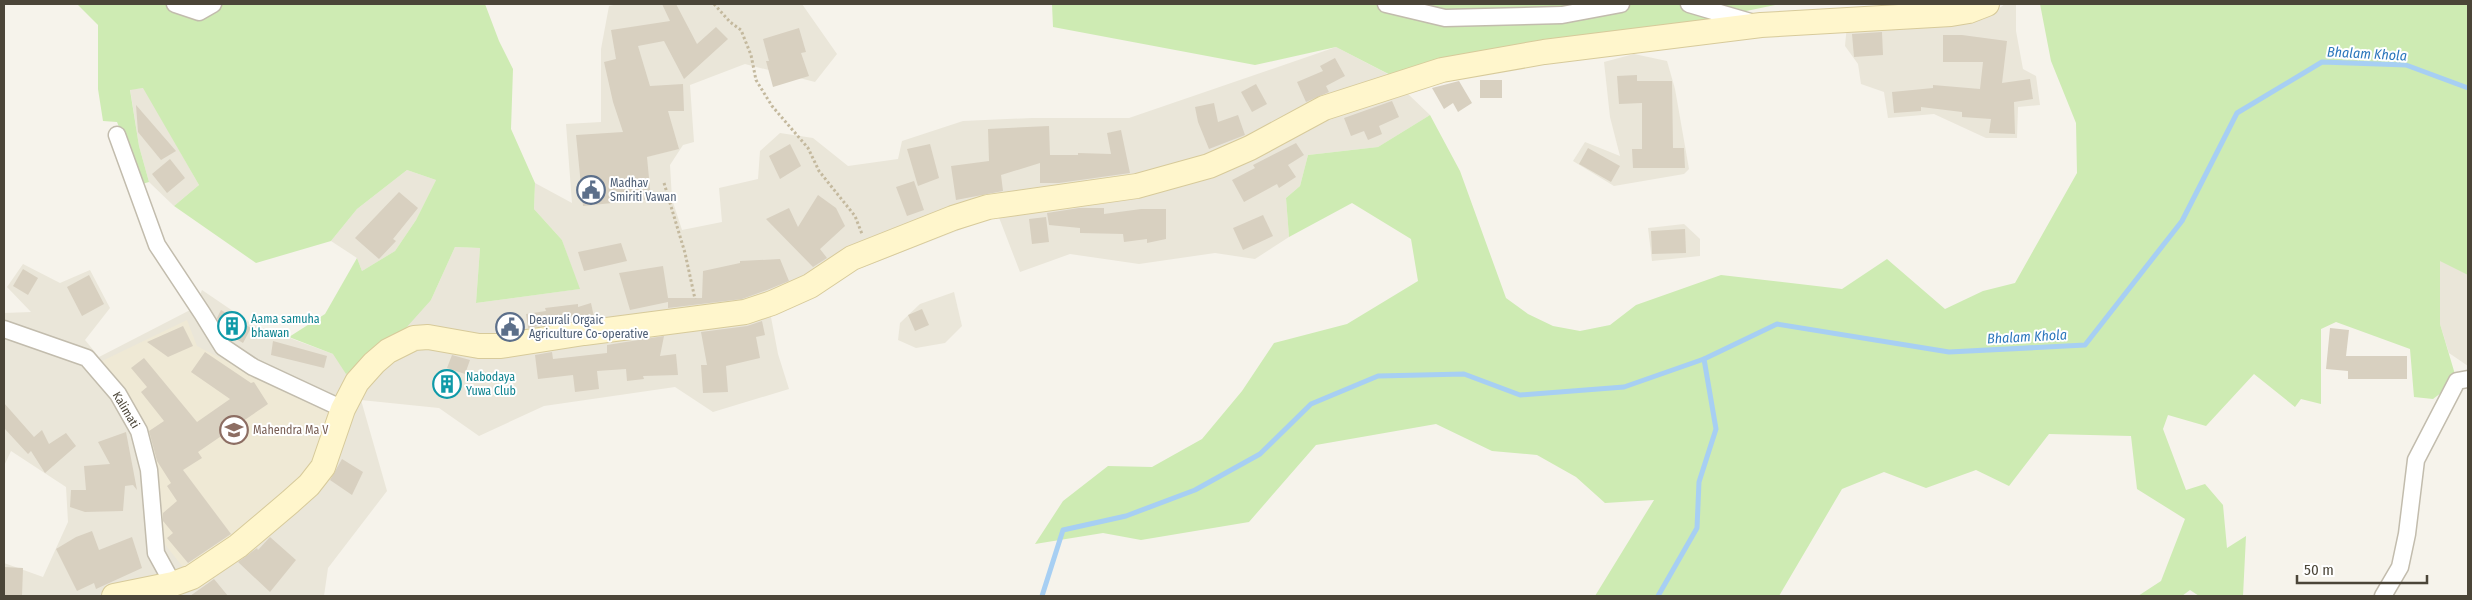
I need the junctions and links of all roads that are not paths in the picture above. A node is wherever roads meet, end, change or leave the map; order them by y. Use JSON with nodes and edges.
{"nodes":[{"id":1,"x":175,"y":4,"type":"edge"},
{"id":2,"x":213,"y":4,"type":"edge"},
{"id":3,"x":1386,"y":4,"type":"edge"},
{"id":4,"x":1621,"y":4,"type":"edge"},
{"id":5,"x":1689,"y":4,"type":"edge"},
{"id":6,"x":1987,"y":4,"type":"edge"},
{"id":7,"x":1760,"y":25,"type":"junction"},
{"id":8,"x":117,"y":135,"type":"dead end"},
{"id":9,"x":4,"y":329,"type":"edge"},
{"id":10,"x":2468,"y":379,"type":"edge"},
{"id":11,"x":343,"y":409,"type":"junction"},
{"id":12,"x":173,"y":584,"type":"junction"},
{"id":13,"x":114,"y":596,"type":"edge"},
{"id":14,"x":2383,"y":596,"type":"edge"}],
"edges":[{"from":1,"to":2,"type":"street"},
{"from":3,"to":4,"type":"street"},
{"from":5,"to":7,"type":"street"},
{"from":6,"to":7,"type":"main road"},
{"from":7,"to":11,"type":"main road"},
{"from":8,"to":11,"type":"street"},
{"from":9,"to":12,"type":"street","name":"Kalimati"},
{"from":10,"to":14,"type":"street"},
{"from":11,"to":12,"type":"main road"},
{"from":12,"to":13,"type":"main road"}]}
